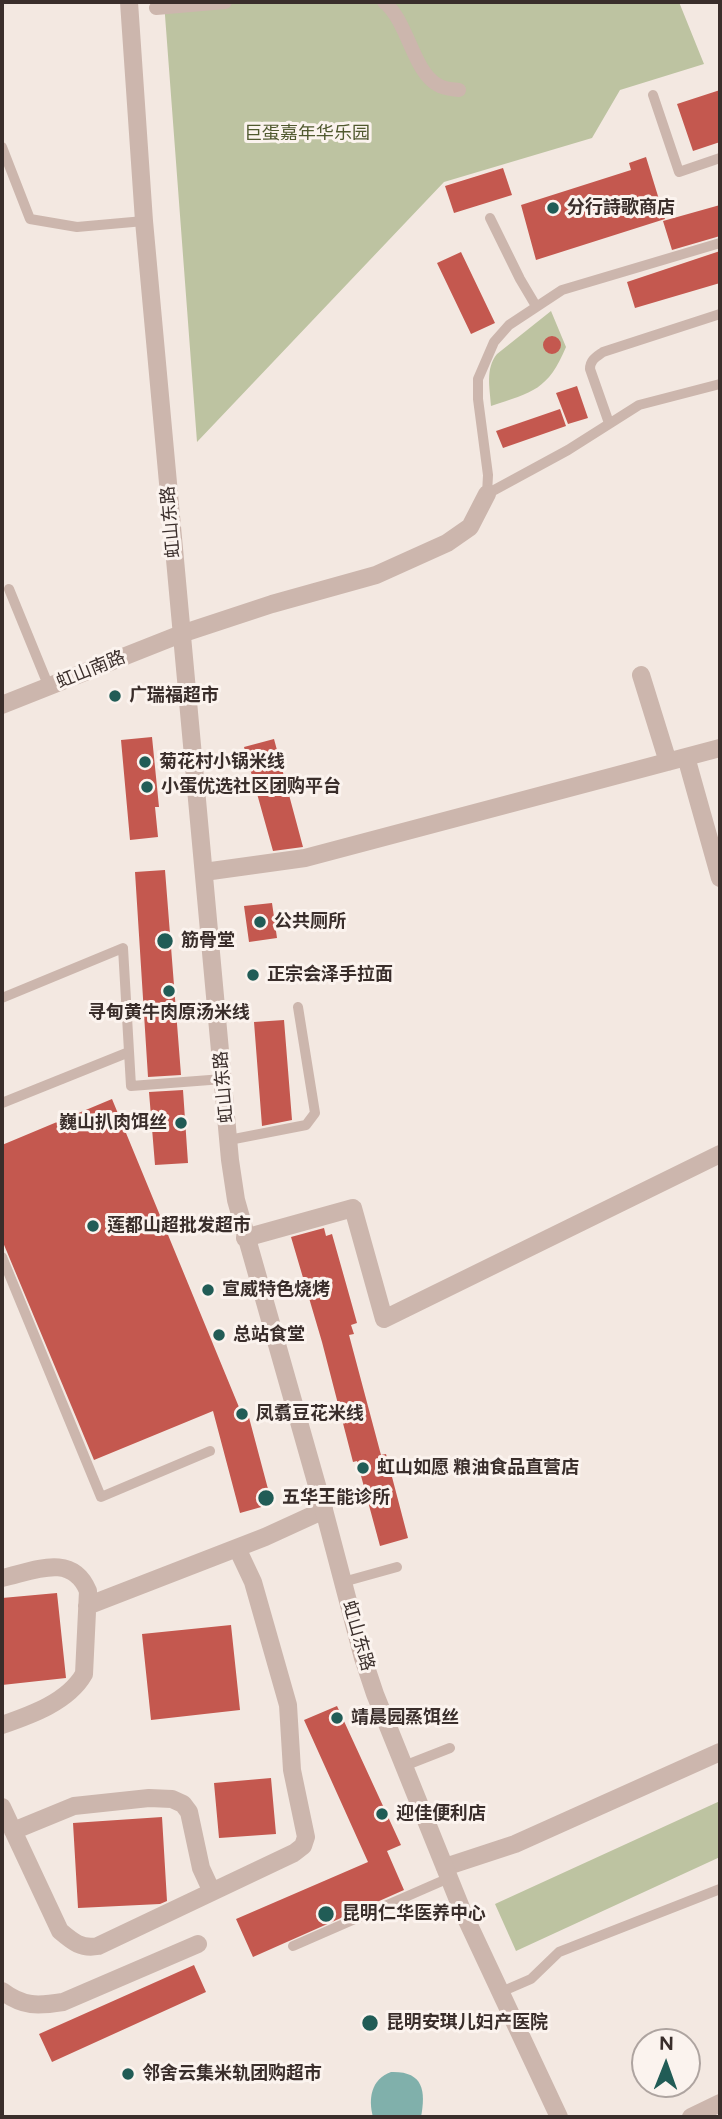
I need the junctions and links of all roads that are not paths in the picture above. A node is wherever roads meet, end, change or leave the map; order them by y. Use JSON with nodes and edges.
{"nodes":[{"id":1,"x":129,"y":2,"type":"edge"},
{"id":2,"x":225,"y":2,"type":"edge"},
{"id":3,"x":384,"y":2,"type":"edge"},
{"id":4,"x":156,"y":8,"type":"dead end"},
{"id":5,"x":459,"y":90,"type":"dead end"},
{"id":6,"x":653,"y":95,"type":"dead end"},
{"id":7,"x":2,"y":147,"type":"edge"},
{"id":8,"x":720,"y":158,"type":"edge"},
{"id":9,"x":490,"y":218,"type":"dead end"},
{"id":10,"x":144,"y":221,"type":"junction"},
{"id":11,"x":720,"y":243,"type":"edge"},
{"id":12,"x":536,"y":306,"type":"junction"},
{"id":13,"x":720,"y":314,"type":"edge"},
{"id":14,"x":720,"y":384,"type":"edge"},
{"id":15,"x":609,"y":423,"type":"junction"},
{"id":16,"x":487,"y":494,"type":"junction"},
{"id":17,"x":9,"y":589,"type":"dead end"},
{"id":18,"x":181,"y":634,"type":"junction"},
{"id":19,"x":641,"y":675,"type":"dead end"},
{"id":20,"x":49,"y":687,"type":"junction"},
{"id":21,"x":2,"y":705,"type":"edge"},
{"id":22,"x":720,"y":748,"type":"edge"},
{"id":23,"x":686,"y":757,"type":"junction"},
{"id":24,"x":668,"y":762,"type":"junction"},
{"id":25,"x":204,"y":872,"type":"junction"},
{"id":26,"x":720,"y":878,"type":"edge"},
{"id":27,"x":2,"y":999,"type":"edge"},
{"id":28,"x":298,"y":1007,"type":"dead end"},
{"id":29,"x":129,"y":1052,"type":"junction"},
{"id":30,"x":223,"y":1079,"type":"junction"},
{"id":31,"x":2,"y":1103,"type":"edge"},
{"id":32,"x":229,"y":1140,"type":"junction"},
{"id":33,"x":720,"y":1154,"type":"edge"},
{"id":34,"x":246,"y":1238,"type":"junction"},
{"id":35,"x":2,"y":1258,"type":"edge"},
{"id":36,"x":210,"y":1451,"type":"dead end"},
{"id":37,"x":324,"y":1510,"type":"junction"},
{"id":38,"x":237,"y":1548,"type":"junction"},
{"id":39,"x":397,"y":1567,"type":"dead end"},
{"id":40,"x":2,"y":1578,"type":"edge"},
{"id":41,"x":343,"y":1582,"type":"junction"},
{"id":42,"x":88,"y":1606,"type":"junction"},
{"id":43,"x":2,"y":1725,"type":"edge"},
{"id":44,"x":450,"y":1748,"type":"dead end"},
{"id":45,"x":720,"y":1752,"type":"edge"},
{"id":46,"x":404,"y":1766,"type":"junction"},
{"id":47,"x":2,"y":1807,"type":"edge"},
{"id":48,"x":13,"y":1831,"type":"junction"},
{"id":49,"x":447,"y":1873,"type":"junction"},
{"id":50,"x":720,"y":1889,"type":"edge"},
{"id":51,"x":212,"y":1892,"type":"junction"},
{"id":52,"x":198,"y":1944,"type":"dead end"},
{"id":53,"x":293,"y":1946,"type":"dead end"},
{"id":54,"x":2,"y":1991,"type":"edge"},
{"id":55,"x":501,"y":1992,"type":"junction"},
{"id":56,"x":720,"y":2103,"type":"edge"},
{"id":57,"x":559,"y":2117,"type":"edge"},
{"id":58,"x":691,"y":2117,"type":"edge"}],
"edges":[{"from":1,"to":10,"type":"street","name":"虹山东路"},
{"from":2,"to":4,"type":"street"},
{"from":3,"to":5,"type":"street"},
{"from":6,"to":8,"type":"lane"},
{"from":7,"to":10,"type":"lane"},
{"from":9,"to":12,"type":"lane"},
{"from":10,"to":18,"type":"street","name":"虹山东路"},
{"from":11,"to":12,"type":"lane"},
{"from":12,"to":16,"type":"lane"},
{"from":13,"to":15,"type":"lane"},
{"from":14,"to":15,"type":"lane"},
{"from":15,"to":16,"type":"lane"},
{"from":16,"to":18,"type":"street","name":"虹山南路"},
{"from":17,"to":20,"type":"lane"},
{"from":18,"to":20,"type":"street","name":"虹山南路"},
{"from":18,"to":25,"type":"street","name":"虹山东路"},
{"from":19,"to":24,"type":"street"},
{"from":20,"to":21,"type":"street","name":"虹山南路"},
{"from":22,"to":23,"type":"street"},
{"from":23,"to":24,"type":"street"},
{"from":23,"to":26,"type":"street"},
{"from":24,"to":25,"type":"street"},
{"from":25,"to":30,"type":"street","name":"虹山东路"},
{"from":27,"to":29,"type":"lane"},
{"from":28,"to":32,"type":"lane"},
{"from":29,"to":30,"type":"lane"},
{"from":29,"to":31,"type":"lane"},
{"from":30,"to":32,"type":"street","name":"虹山东路"},
{"from":32,"to":34,"type":"street","name":"虹山东路"},
{"from":33,"to":34,"type":"street"},
{"from":34,"to":37,"type":"street","name":"虹山东路"},
{"from":35,"to":36,"type":"lane"},
{"from":37,"to":38,"type":"street"},
{"from":37,"to":41,"type":"street","name":"虹山东路"},
{"from":38,"to":42,"type":"street"},
{"from":38,"to":51,"type":"street"},
{"from":39,"to":41,"type":"lane"},
{"from":40,"to":42,"type":"street"},
{"from":41,"to":46,"type":"street","name":"虹山东路"},
{"from":42,"to":43,"type":"street"},
{"from":44,"to":46,"type":"lane"},
{"from":45,"to":49,"type":"street"},
{"from":46,"to":49,"type":"street","name":"虹山东路"},
{"from":47,"to":48,"type":"street"},
{"from":48,"to":51,"type":"street"},
{"from":48,"to":51,"type":"street"},
{"from":49,"to":53,"type":"lane"},
{"from":49,"to":55,"type":"street","name":"虹山东路"},
{"from":50,"to":55,"type":"lane"},
{"from":52,"to":54,"type":"street"},
{"from":55,"to":57,"type":"street","name":"虹山东路"},
{"from":56,"to":58,"type":"street"}]}
